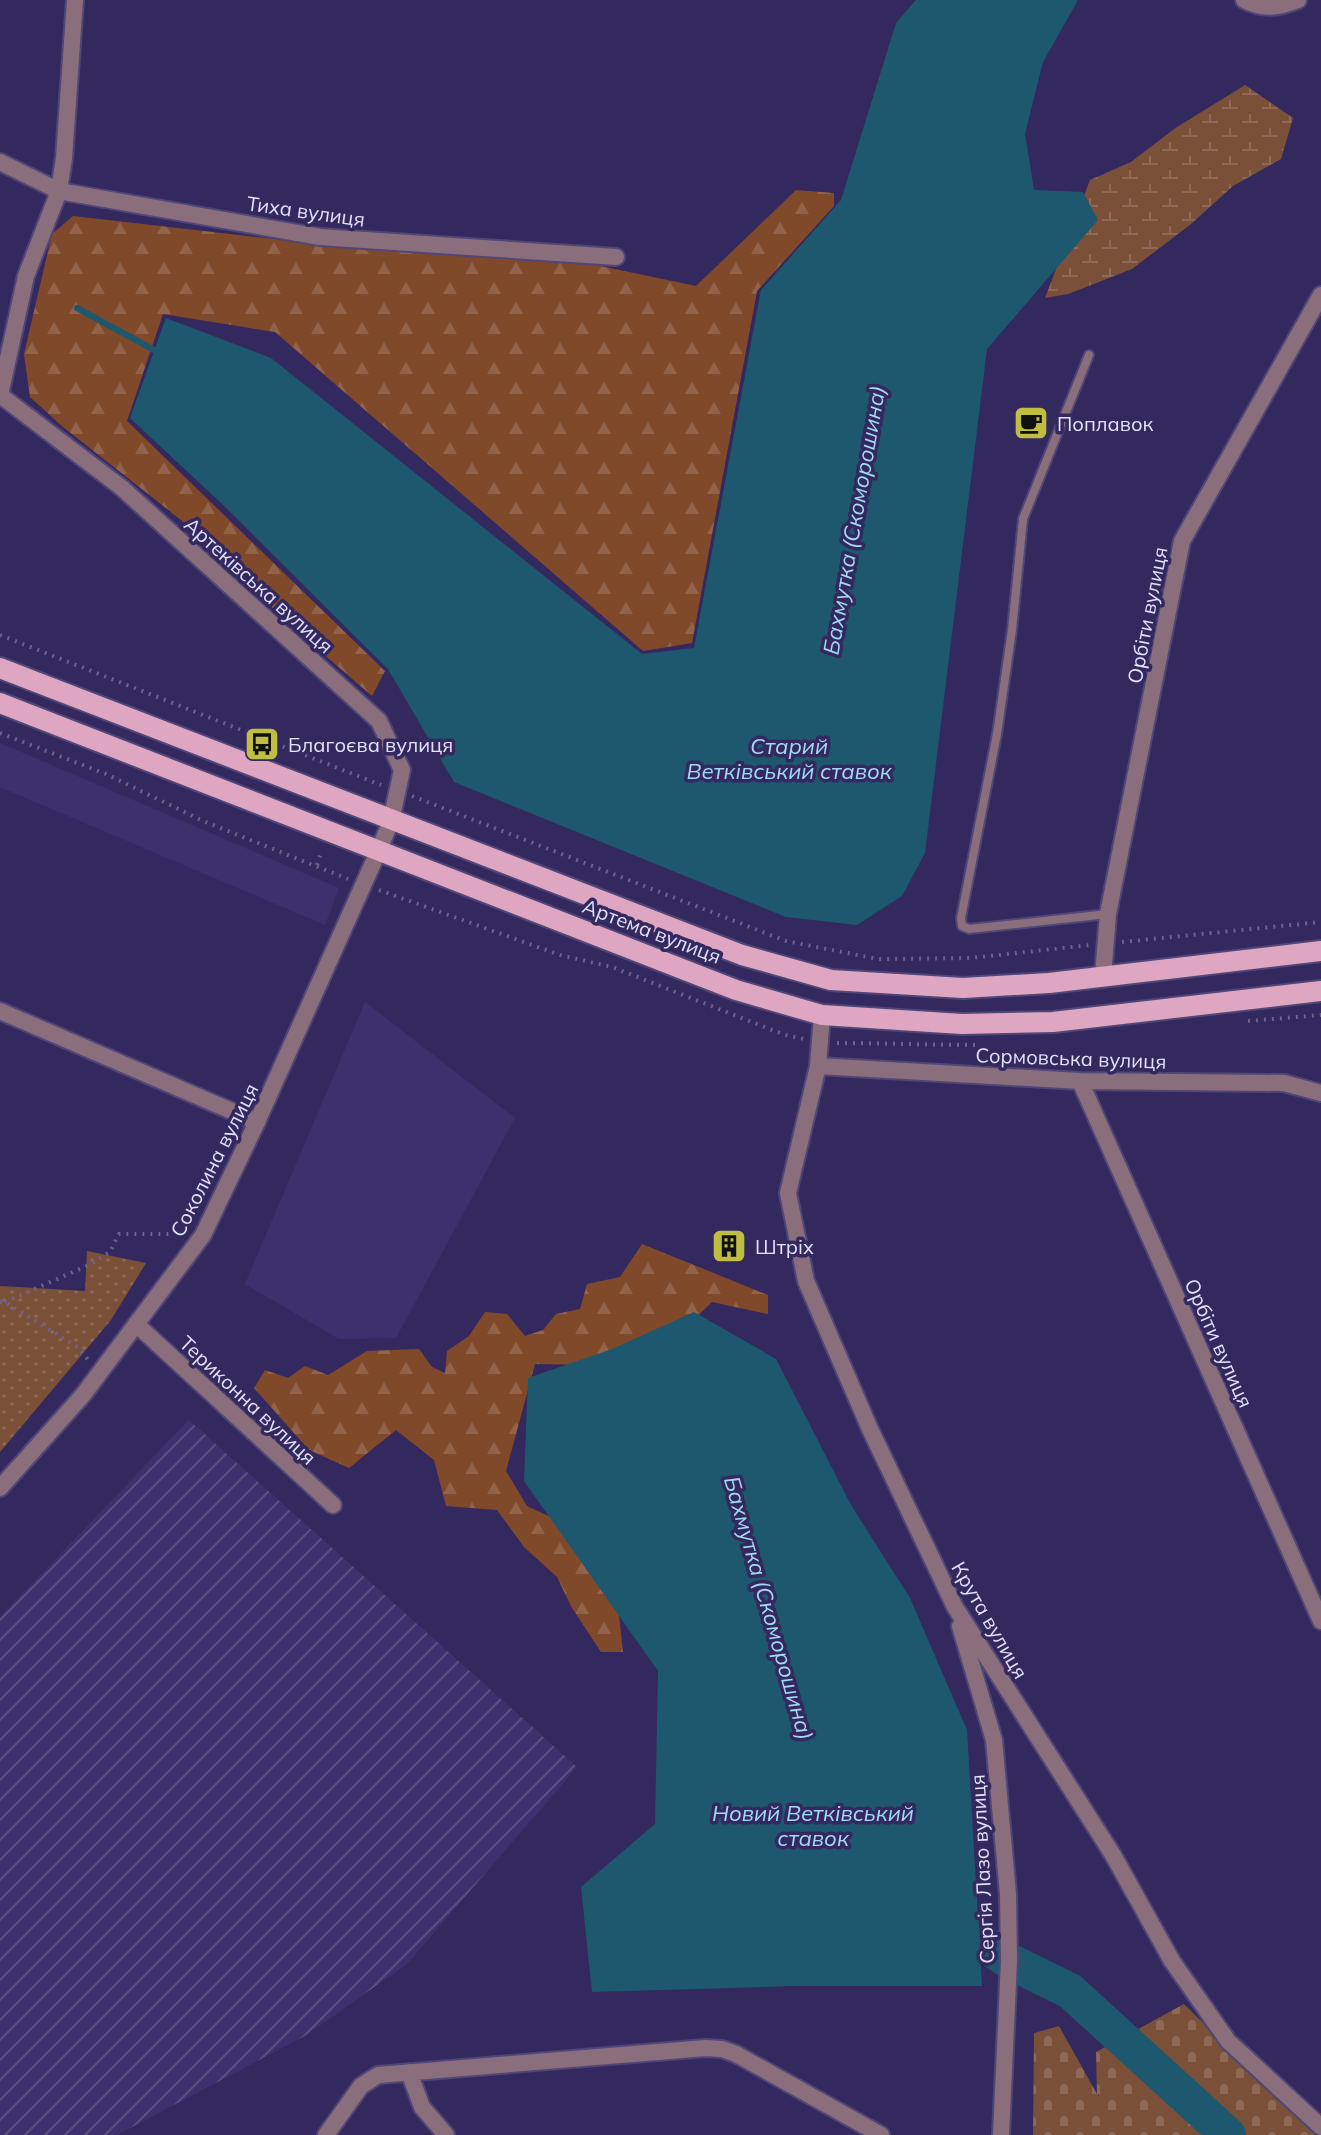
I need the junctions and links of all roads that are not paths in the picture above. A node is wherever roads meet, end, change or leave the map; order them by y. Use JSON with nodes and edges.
{"nodes":[{"id":1,"x":75,"y":0,"type":"edge"},
{"id":2,"x":1244,"y":0,"type":"edge"},
{"id":3,"x":1298,"y":0,"type":"edge"},
{"id":4,"x":0,"y":162,"type":"edge"},
{"id":5,"x":59,"y":191,"type":"junction"},
{"id":6,"x":616,"y":257,"type":"dead end"},
{"id":7,"x":1321,"y":295,"type":"edge"},
{"id":8,"x":1089,"y":355,"type":"dead end"},
{"id":9,"x":0,"y":395,"type":"edge"},
{"id":10,"x":0,"y":668,"type":"edge"},
{"id":11,"x":0,"y":703,"type":"edge"},
{"id":12,"x":391,"y":821,"type":"junction"},
{"id":13,"x":378,"y":852,"type":"junction"},
{"id":14,"x":1108,"y":914,"type":"junction"},
{"id":15,"x":1321,"y":951,"type":"edge"},
{"id":16,"x":1103,"y":976,"type":"junction"},
{"id":17,"x":1321,"y":991,"type":"edge"},
{"id":18,"x":0,"y":1011,"type":"edge"},
{"id":19,"x":822,"y":1015,"type":"junction"},
{"id":20,"x":818,"y":1066,"type":"junction"},
{"id":21,"x":1080,"y":1081,"type":"junction"},
{"id":22,"x":1321,"y":1093,"type":"edge"},
{"id":23,"x":257,"y":1122,"type":"junction"},
{"id":24,"x":136,"y":1324,"type":"junction"},
{"id":25,"x":0,"y":1488,"type":"edge"},
{"id":26,"x":333,"y":1505,"type":"dead end"},
{"id":27,"x":955,"y":1607,"type":"junction"},
{"id":28,"x":1321,"y":1621,"type":"edge"},
{"id":29,"x":409,"y":2072,"type":"junction"},
{"id":30,"x":1321,"y":2127,"type":"edge"},
{"id":31,"x":326,"y":2135,"type":"edge"},
{"id":32,"x":446,"y":2135,"type":"edge"},
{"id":33,"x":881,"y":2135,"type":"edge"},
{"id":34,"x":1001,"y":2135,"type":"edge"}],
"edges":[{"from":1,"to":5,"type":"street"},
{"from":2,"to":3,"type":"street"},
{"from":4,"to":5,"type":"street","name":"Тиха вулиця"},
{"from":5,"to":6,"type":"street","name":"Тиха вулиця"},
{"from":5,"to":9,"type":"street"},
{"from":7,"to":14,"type":"street","name":"Орбіти вулиця"},
{"from":8,"to":14,"type":"lane"},
{"from":9,"to":12,"type":"street","name":"Артеківська вулиця"},
{"from":10,"to":12,"type":"main road","name":"Артема вулиця"},
{"from":11,"to":13,"type":"main road","name":"Артема вулиця"},
{"from":12,"to":13,"type":"street","name":"Артеківська вулиця"},
{"from":12,"to":16,"type":"main road","name":"Артема вулиця"},
{"from":13,"to":19,"type":"main road","name":"Артема вулиця"},
{"from":13,"to":23,"type":"street","name":"Соколина вулиця"},
{"from":14,"to":16,"type":"street","name":"Орбіти вулиця"},
{"from":15,"to":16,"type":"main road","name":"Артема вулиця"},
{"from":17,"to":19,"type":"main road","name":"Артема вулиця"},
{"from":18,"to":23,"type":"street"},
{"from":19,"to":20,"type":"street","name":"Крута вулиця"},
{"from":20,"to":21,"type":"street","name":"Сормовська вулиця"},
{"from":20,"to":27,"type":"street","name":"Крута вулиця"},
{"from":21,"to":22,"type":"street","name":"Сормовська вулиця"},
{"from":21,"to":28,"type":"street","name":"Орбіти вулиця"},
{"from":23,"to":24,"type":"street","name":"Соколина вулиця"},
{"from":24,"to":25,"type":"street","name":"Соколина вулиця"},
{"from":24,"to":26,"type":"street","name":"Териконна вулиця"},
{"from":27,"to":30,"type":"street","name":"Крута вулиця"},
{"from":27,"to":34,"type":"street","name":"Сергія Лазо вулиця"},
{"from":29,"to":31,"type":"street"},
{"from":29,"to":32,"type":"street"},
{"from":29,"to":33,"type":"street"}]}
